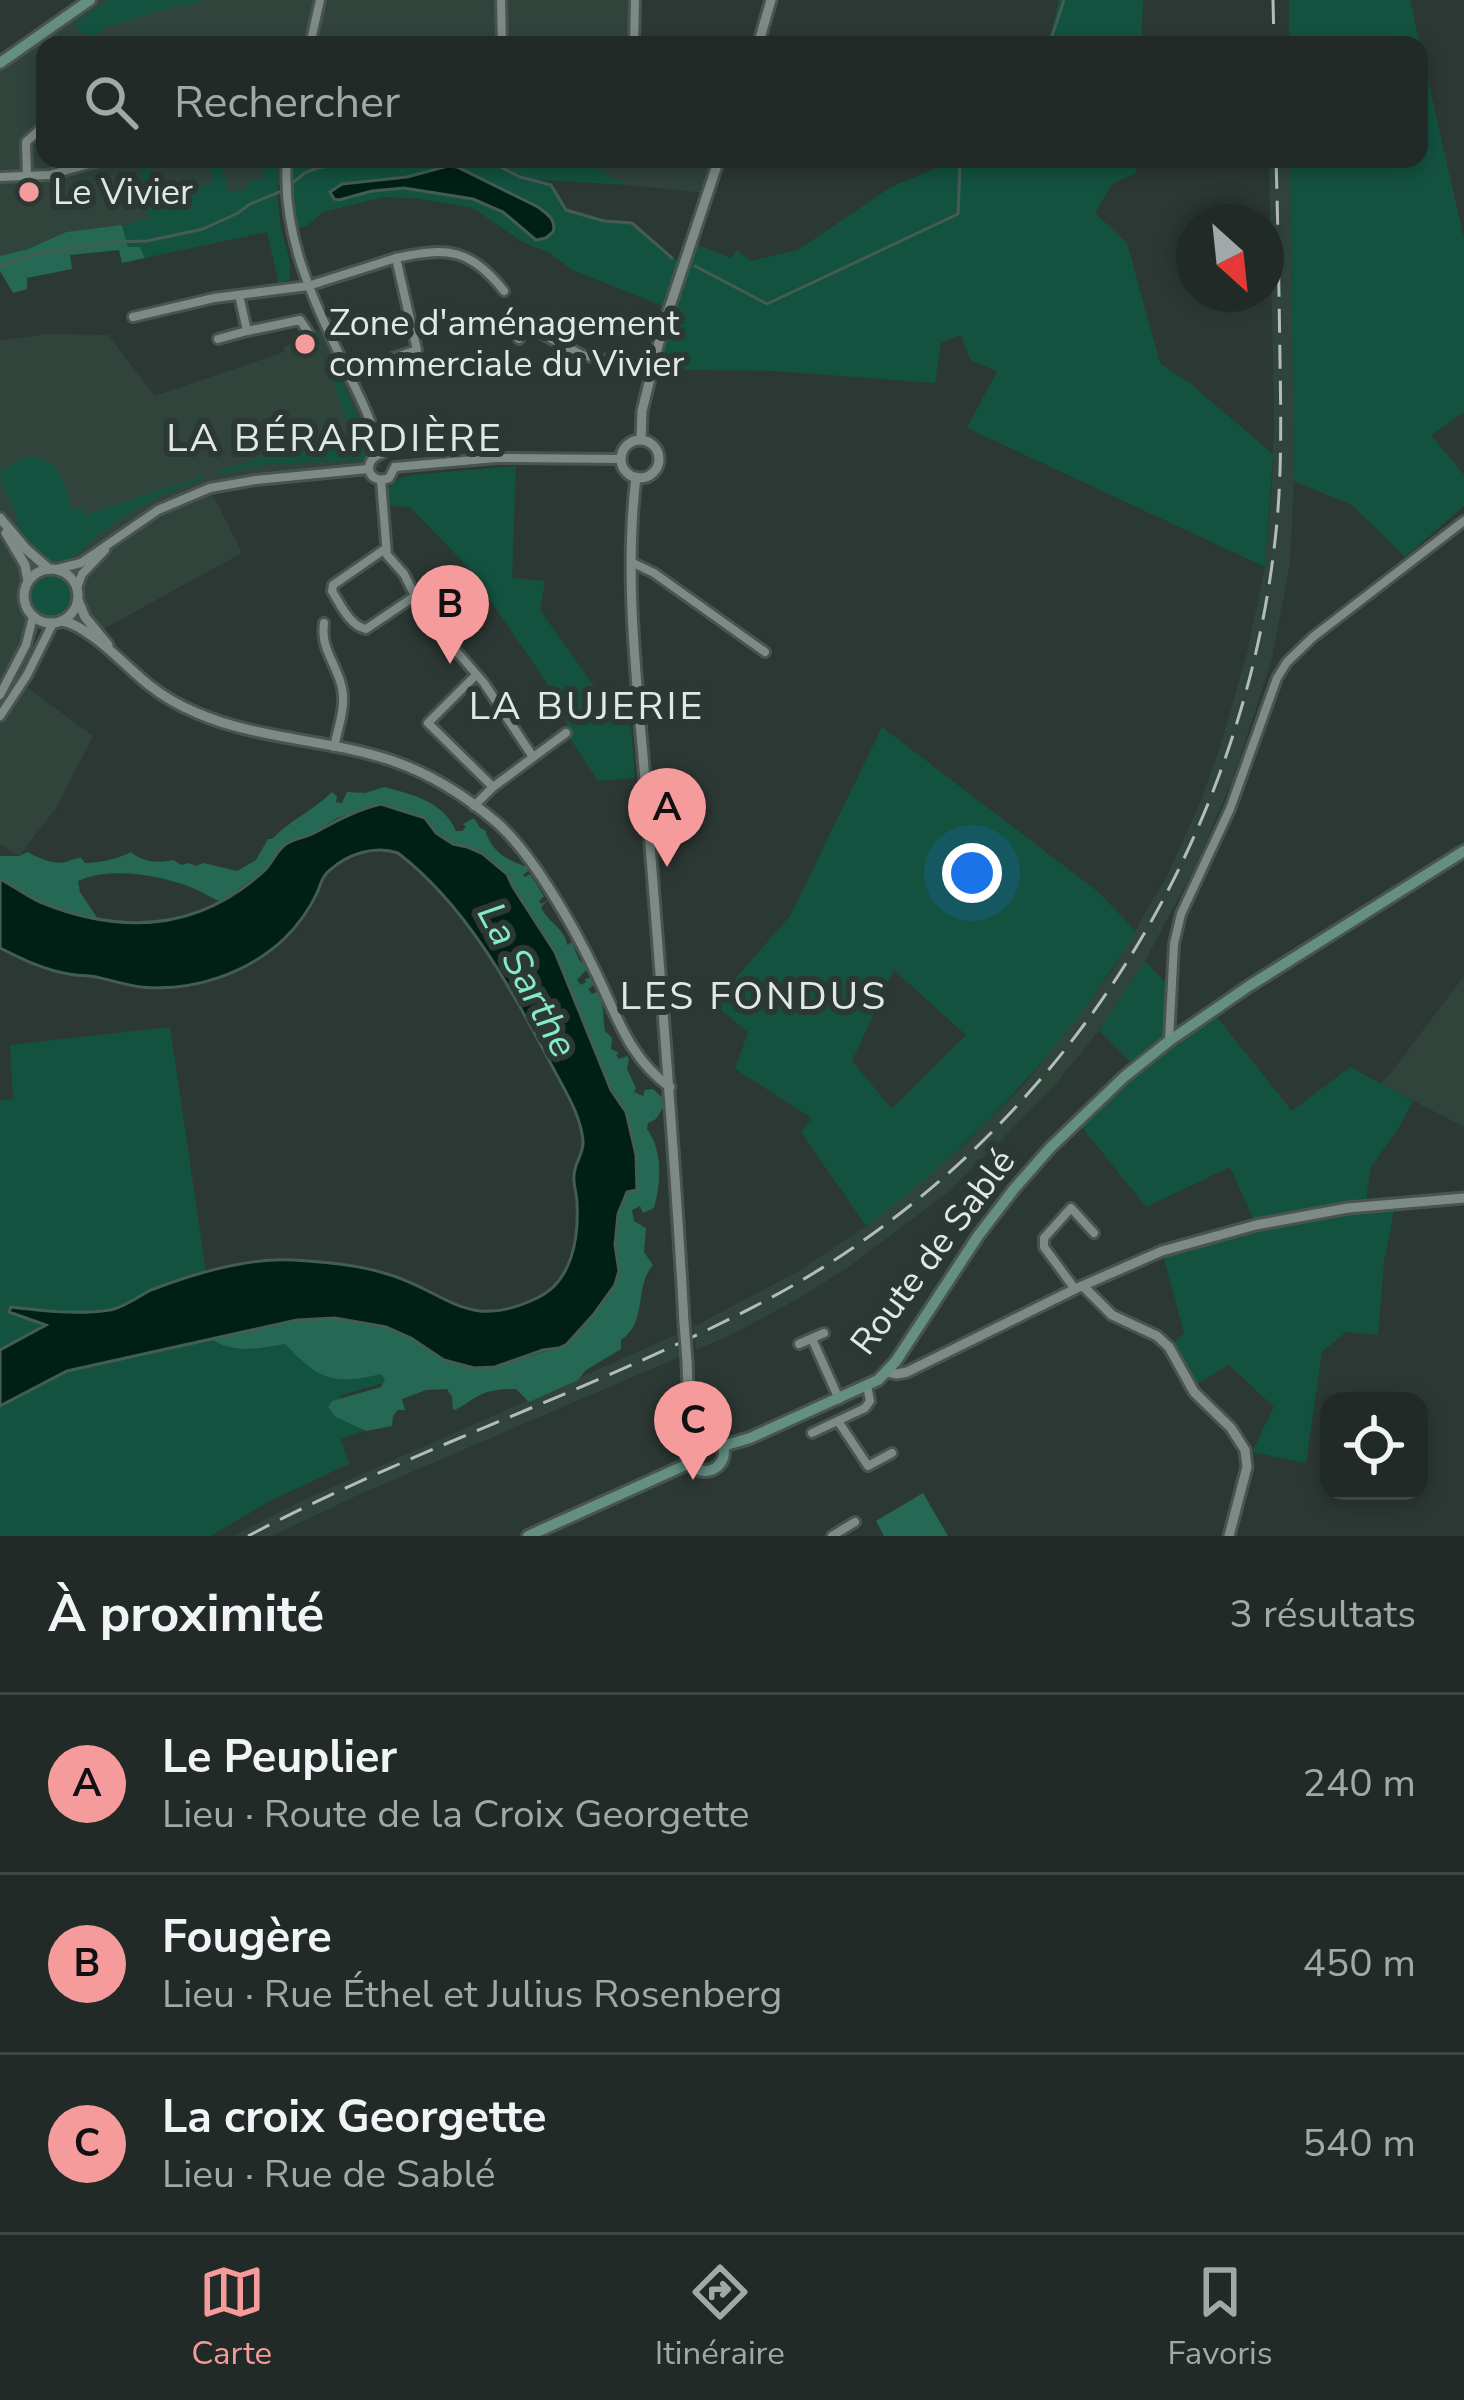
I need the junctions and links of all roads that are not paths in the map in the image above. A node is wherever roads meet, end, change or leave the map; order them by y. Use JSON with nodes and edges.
{"nodes":[{"id":1,"x":90,"y":0,"type":"edge"},
{"id":2,"x":320,"y":0,"type":"edge"},
{"id":3,"x":501,"y":0,"type":"edge"},
{"id":4,"x":635,"y":0,"type":"edge"},
{"id":5,"x":771,"y":0,"type":"edge"},
{"id":6,"x":39,"y":36,"type":"edge"},
{"id":7,"x":312,"y":36,"type":"edge"},
{"id":8,"x":502,"y":36,"type":"edge"},
{"id":9,"x":634,"y":36,"type":"edge"},
{"id":10,"x":761,"y":36,"type":"edge"},
{"id":11,"x":36,"y":38,"type":"edge"},
{"id":12,"x":0,"y":63,"type":"edge"},
{"id":13,"x":36,"y":133,"type":"edge"},
{"id":14,"x":76,"y":168,"type":"edge"},
{"id":15,"x":286,"y":168,"type":"edge"},
{"id":16,"x":716,"y":168,"type":"edge"},
{"id":17,"x":27,"y":176,"type":"junction"},
{"id":18,"x":0,"y":177,"type":"edge"},
{"id":19,"x":396,"y":258,"type":"junction"},
{"id":20,"x":308,"y":286,"type":"junction"},
{"id":21,"x":504,"y":291,"type":"dead end"},
{"id":22,"x":239,"y":295,"type":"junction"},
{"id":23,"x":133,"y":317,"type":"dead end"},
{"id":24,"x":247,"y":331,"type":"junction"},
{"id":25,"x":308,"y":332,"type":"dead end"},
{"id":26,"x":218,"y":339,"type":"dead end"},
{"id":27,"x":519,"y":339,"type":"dead end"},
{"id":28,"x":652,"y":370,"type":"junction"},
{"id":29,"x":348,"y":373,"type":"junction"},
{"id":30,"x":641,"y":440,"type":"junction"},
{"id":31,"x":381,"y":454,"type":"junction"},
{"id":32,"x":620,"y":459,"type":"junction"},
{"id":33,"x":395,"y":467,"type":"junction"},
{"id":34,"x":368,"y":469,"type":"junction"},
{"id":35,"x":635,"y":477,"type":"junction"},
{"id":36,"x":381,"y":481,"type":"junction"},
{"id":37,"x":0,"y":521,"type":"edge"},
{"id":38,"x":1464,"y":521,"type":"edge"},
{"id":39,"x":123,"y":532,"type":"junction"},
{"id":40,"x":385,"y":549,"type":"junction"},
{"id":41,"x":632,"y":562,"type":"junction"},
{"id":42,"x":53,"y":569,"type":"junction"},
{"id":43,"x":28,"y":581,"type":"junction"},
{"id":44,"x":78,"y":594,"type":"junction"},
{"id":45,"x":415,"y":596,"type":"junction"},
{"id":46,"x":33,"y":617,"type":"junction"},
{"id":47,"x":57,"y":622,"type":"junction"},
{"id":48,"x":324,"y":623,"type":"dead end"},
{"id":49,"x":765,"y":652,"type":"dead end"},
{"id":50,"x":128,"y":667,"type":"junction"},
{"id":51,"x":476,"y":675,"type":"junction"},
{"id":52,"x":0,"y":695,"type":"edge"},
{"id":53,"x":0,"y":716,"type":"edge"},
{"id":54,"x":566,"y":733,"type":"dead end"},
{"id":55,"x":334,"y":747,"type":"junction"},
{"id":56,"x":532,"y":757,"type":"junction"},
{"id":57,"x":493,"y":787,"type":"junction"},
{"id":58,"x":474,"y":806,"type":"junction"},
{"id":59,"x":1464,"y":851,"type":"edge"},
{"id":60,"x":1169,"y":1041,"type":"junction"},
{"id":61,"x":670,"y":1087,"type":"junction"},
{"id":62,"x":1464,"y":1198,"type":"edge"},
{"id":63,"x":1094,"y":1233,"type":"dead end"},
{"id":64,"x":1079,"y":1287,"type":"junction"},
{"id":65,"x":824,"y":1333,"type":"dead end"},
{"id":66,"x":812,"y":1339,"type":"junction"},
{"id":67,"x":799,"y":1344,"type":"dead end"},
{"id":68,"x":888,"y":1372,"type":"junction"},
{"id":69,"x":867,"y":1386,"type":"junction"},
{"id":70,"x":839,"y":1399,"type":"junction"},
{"id":71,"x":838,"y":1421,"type":"junction"},
{"id":72,"x":812,"y":1433,"type":"dead end"},
{"id":73,"x":697,"y":1435,"type":"junction"},
{"id":74,"x":723,"y":1446,"type":"junction"},
{"id":75,"x":892,"y":1453,"type":"dead end"},
{"id":76,"x":689,"y":1463,"type":"junction"},
{"id":77,"x":855,"y":1522,"type":"dead end"},
{"id":78,"x":528,"y":1536,"type":"edge"},
{"id":79,"x":832,"y":1536,"type":"edge"},
{"id":80,"x":1229,"y":1536,"type":"edge"}],
"edges":[{"from":1,"to":6,"type":"main road"},
{"from":2,"to":7,"type":"street"},
{"from":3,"to":8,"type":"street"},
{"from":4,"to":9,"type":"street"},
{"from":5,"to":10,"type":"street"},
{"from":11,"to":12,"type":"main road"},
{"from":13,"to":17,"type":"street"},
{"from":14,"to":17,"type":"street"},
{"from":15,"to":20,"type":"street"},
{"from":16,"to":28,"type":"street"},
{"from":17,"to":18,"type":"street"},
{"from":19,"to":20,"type":"street"},
{"from":19,"to":21,"type":"street"},
{"from":19,"to":29,"type":"street"},
{"from":20,"to":22,"type":"street"},
{"from":20,"to":29,"type":"street"},
{"from":22,"to":23,"type":"street"},
{"from":22,"to":24,"type":"street"},
{"from":24,"to":25,"type":"street"},
{"from":24,"to":26,"type":"street"},
{"from":27,"to":28,"type":"street"},
{"from":28,"to":30,"type":"street"},
{"from":29,"to":31,"type":"street"},
{"from":30,"to":32,"type":"street"},
{"from":30,"to":35,"type":"street"},
{"from":31,"to":33,"type":"street"},
{"from":31,"to":34,"type":"street"},
{"from":32,"to":33,"type":"street"},
{"from":32,"to":35,"type":"street"},
{"from":33,"to":36,"type":"street"},
{"from":34,"to":36,"type":"street"},
{"from":34,"to":39,"type":"street"},
{"from":35,"to":41,"type":"street"},
{"from":36,"to":40,"type":"street"},
{"from":37,"to":42,"type":"street"},
{"from":37,"to":43,"type":"street"},
{"from":38,"to":60,"type":"street"},
{"from":39,"to":42,"type":"street"},
{"from":39,"to":44,"type":"street"},
{"from":40,"to":45,"type":"street"},
{"from":40,"to":45,"type":"street"},
{"from":41,"to":49,"type":"street"},
{"from":41,"to":61,"type":"street"},
{"from":42,"to":43,"type":"street"},
{"from":42,"to":44,"type":"street"},
{"from":43,"to":46,"type":"street"},
{"from":44,"to":47,"type":"street"},
{"from":44,"to":50,"type":"street"},
{"from":45,"to":51,"type":"street"},
{"from":46,"to":47,"type":"street"},
{"from":46,"to":52,"type":"street"},
{"from":47,"to":50,"type":"street"},
{"from":47,"to":53,"type":"street"},
{"from":48,"to":55,"type":"street"},
{"from":50,"to":55,"type":"street"},
{"from":51,"to":56,"type":"street"},
{"from":51,"to":57,"type":"street"},
{"from":54,"to":56,"type":"street"},
{"from":55,"to":58,"type":"street"},
{"from":56,"to":57,"type":"street"},
{"from":57,"to":58,"type":"street"},
{"from":58,"to":61,"type":"street"},
{"from":59,"to":60,"type":"main road","name":"Route de Sablé"},
{"from":60,"to":68,"type":"main road","name":"Route de Sablé"},
{"from":61,"to":73,"type":"street","bridge":true},
{"from":62,"to":64,"type":"street"},
{"from":63,"to":64,"type":"street"},
{"from":64,"to":68,"type":"street"},
{"from":64,"to":80,"type":"street"},
{"from":65,"to":66,"type":"street"},
{"from":66,"to":67,"type":"street"},
{"from":66,"to":70,"type":"street"},
{"from":68,"to":69,"type":"main road","name":"Route de Sablé"},
{"from":69,"to":70,"type":"main road","name":"Route de Sablé"},
{"from":69,"to":71,"type":"street"},
{"from":70,"to":74,"type":"main road","name":"Route de Sablé"},
{"from":71,"to":72,"type":"street"},
{"from":71,"to":75,"type":"street"},
{"from":73,"to":74,"type":"main road"},
{"from":73,"to":76,"type":"main road"},
{"from":74,"to":76,"type":"main road"},
{"from":76,"to":78,"type":"main road"},
{"from":77,"to":79,"type":"street"}]}
